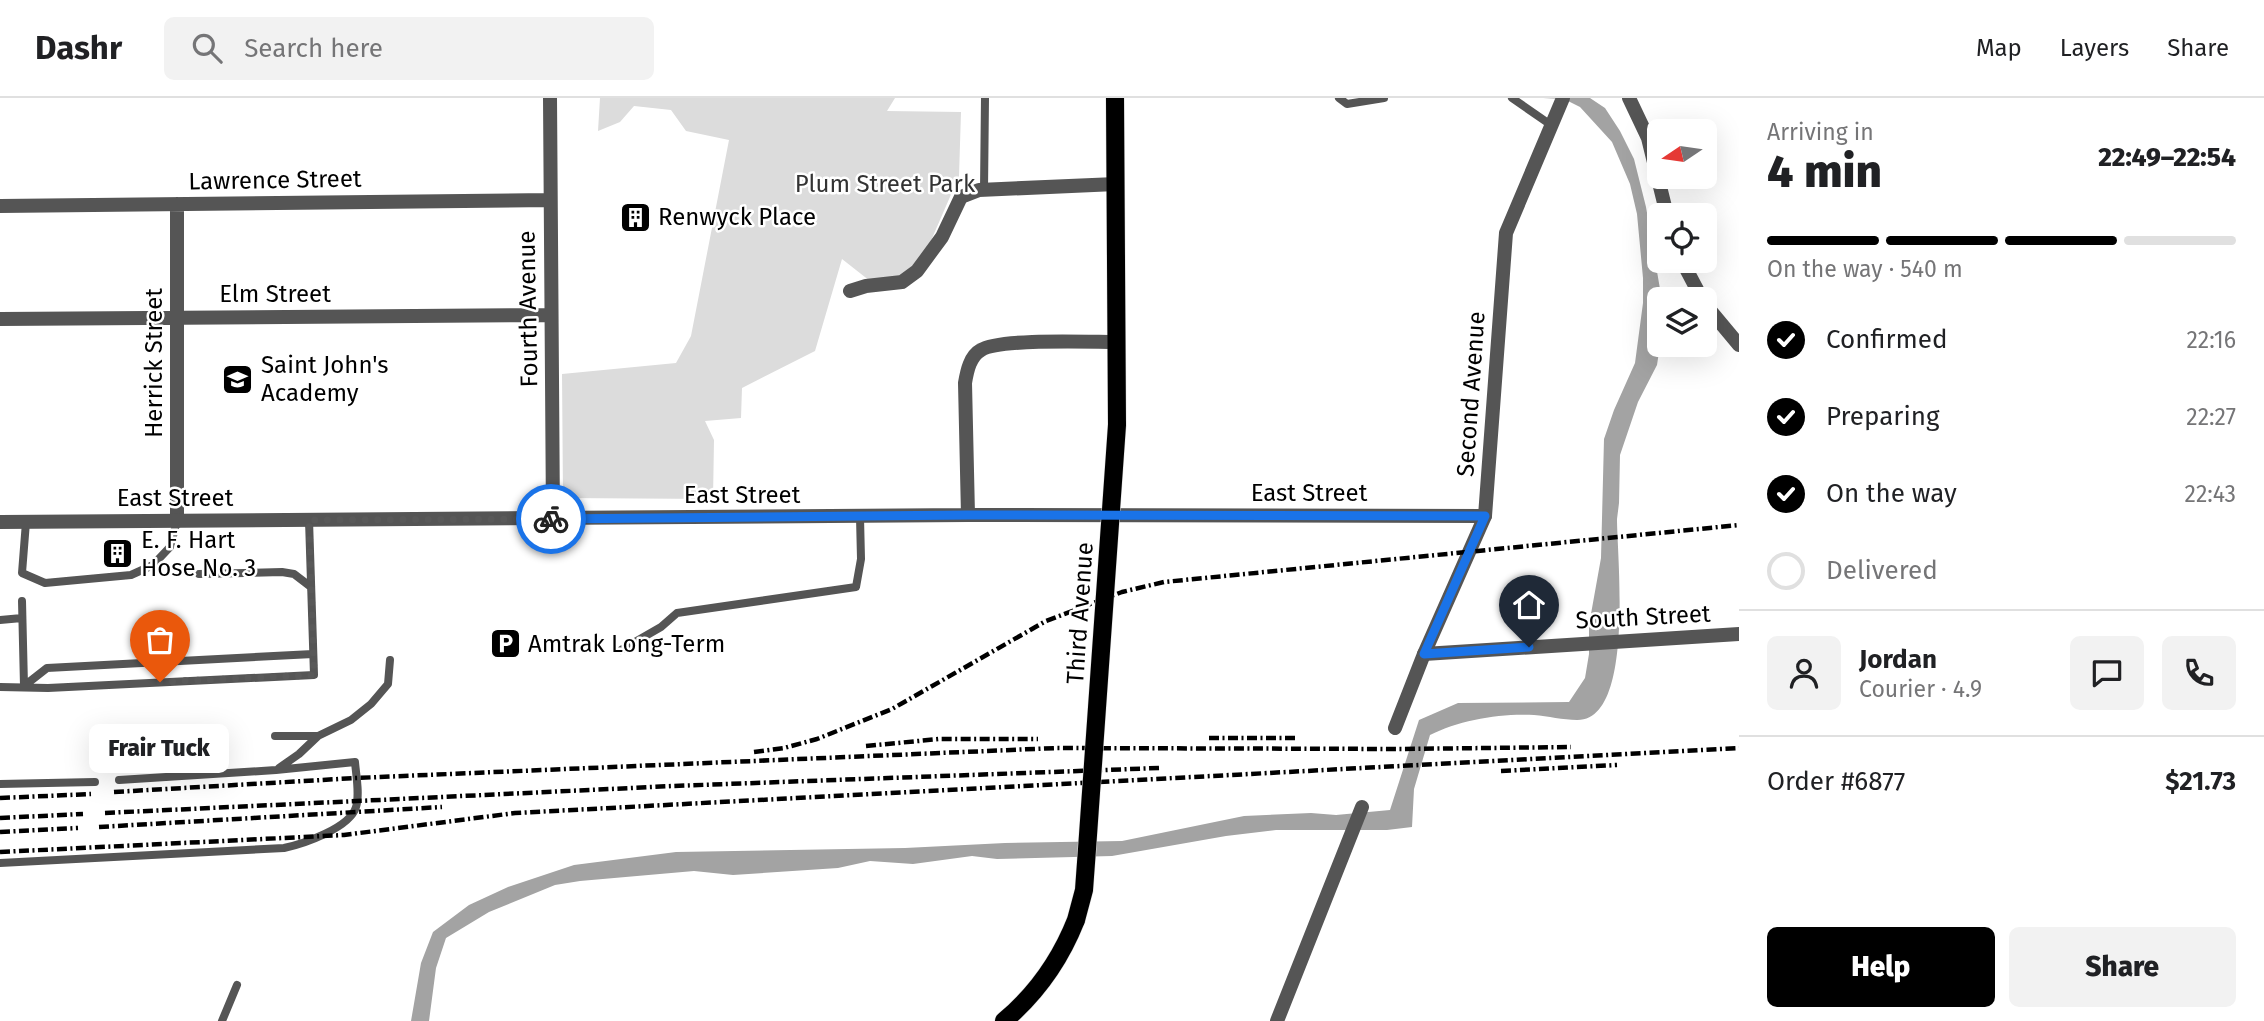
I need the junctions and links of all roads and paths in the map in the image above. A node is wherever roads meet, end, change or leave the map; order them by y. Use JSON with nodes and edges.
{"nodes":[{"id":1,"x":550,"y":98,"type":"edge"},
{"id":2,"x":985,"y":98,"type":"edge"},
{"id":3,"x":1115,"y":98,"type":"edge"},
{"id":4,"x":1339,"y":98,"type":"edge"},
{"id":5,"x":1384,"y":98,"type":"edge"},
{"id":6,"x":1511,"y":98,"type":"edge"},
{"id":7,"x":1629,"y":98,"type":"edge"},
{"id":8,"x":1561,"y":102,"type":"edge"},
{"id":9,"x":1551,"y":124,"type":"junction"},
{"id":10,"x":1116,"y":184,"type":"junction"},
{"id":11,"x":984,"y":190,"type":"junction"},
{"id":12,"x":550,"y":200,"type":"junction"},
{"id":13,"x":1664,"y":203,"type":"edge"},
{"id":14,"x":177,"y":204,"type":"junction"},
{"id":15,"x":0,"y":206,"type":"edge"},
{"id":16,"x":850,"y":291,"type":"dead end"},
{"id":17,"x":551,"y":315,"type":"junction"},
{"id":18,"x":177,"y":317,"type":"junction"},
{"id":19,"x":1717,"y":318,"type":"edge"},
{"id":20,"x":0,"y":319,"type":"edge"},
{"id":21,"x":1116,"y":342,"type":"junction"},
{"id":22,"x":1739,"y":345,"type":"edge"},
{"id":23,"x":968,"y":515,"type":"junction"},
{"id":24,"x":1485,"y":516,"type":"junction"},
{"id":25,"x":860,"y":517,"type":"junction"},
{"id":26,"x":553,"y":519,"type":"junction"},
{"id":27,"x":309,"y":520,"type":"junction"},
{"id":28,"x":177,"y":521,"type":"junction"},
{"id":29,"x":0,"y":522,"type":"edge"},
{"id":30,"x":26,"y":522,"type":"junction"},
{"id":31,"x":199,"y":574,"type":"dead end"},
{"id":32,"x":311,"y":587,"type":"junction"},
{"id":33,"x":22,"y":601,"type":"dead end"},
{"id":34,"x":22,"y":618,"type":"junction"},
{"id":35,"x":0,"y":620,"type":"edge"},
{"id":36,"x":1739,"y":634,"type":"edge"},
{"id":37,"x":621,"y":650,"type":"dead end"},
{"id":38,"x":313,"y":654,"type":"junction"},
{"id":39,"x":1424,"y":654,"type":"junction"},
{"id":40,"x":390,"y":660,"type":"dead end"},
{"id":41,"x":24,"y":686,"type":"junction"},
{"id":42,"x":0,"y":687,"type":"edge"},
{"id":43,"x":1395,"y":728,"type":"dead end"},
{"id":44,"x":275,"y":736,"type":"dead end"},
{"id":45,"x":318,"y":736,"type":"junction"},
{"id":46,"x":276,"y":770,"type":"junction"},
{"id":47,"x":119,"y":780,"type":"dead end"},
{"id":48,"x":95,"y":782,"type":"dead end"},
{"id":49,"x":0,"y":784,"type":"edge"},
{"id":50,"x":1362,"y":807,"type":"dead end"},
{"id":51,"x":0,"y":863,"type":"edge"},
{"id":52,"x":237,"y":985,"type":"dead end"},
{"id":53,"x":222,"y":1021,"type":"edge"},
{"id":54,"x":1004,"y":1021,"type":"edge"},
{"id":55,"x":1277,"y":1021,"type":"edge"}],
"edges":[{"from":1,"to":12,"type":"street","name":"Fourth Avenue"},
{"from":2,"to":11,"type":"lane"},
{"from":3,"to":10,"type":"main road","name":"Third Avenue"},
{"from":4,"to":5,"type":"lane"},
{"from":6,"to":9,"type":"lane"},
{"from":7,"to":13,"type":"street"},
{"from":8,"to":9,"type":"street","name":"Second Avenue"},
{"from":9,"to":24,"type":"street","name":"Second Avenue"},
{"from":10,"to":11,"type":"street"},
{"from":10,"to":21,"type":"main road","name":"Third Avenue"},
{"from":11,"to":16,"type":"street"},
{"from":12,"to":14,"type":"street","name":"Lawrence Street"},
{"from":12,"to":17,"type":"street","name":"Fourth Avenue"},
{"from":14,"to":15,"type":"street","name":"Lawrence Street"},
{"from":14,"to":18,"type":"street","name":"Herrick Street"},
{"from":17,"to":18,"type":"street","name":"Elm Street"},
{"from":17,"to":26,"type":"street","name":"Fourth Avenue"},
{"from":18,"to":20,"type":"street","name":"Elm Street"},
{"from":18,"to":28,"type":"street","name":"Herrick Street"},
{"from":19,"to":22,"type":"street"},
{"from":21,"to":23,"type":"street"},
{"from":21,"to":54,"type":"main road","name":"Third Avenue","bridge":true},
{"from":23,"to":24,"type":"street","name":"East Street"},
{"from":23,"to":25,"type":"street","name":"East Street"},
{"from":24,"to":39,"type":"street","name":"Second Avenue"},
{"from":25,"to":26,"type":"street","name":"East Street"},
{"from":25,"to":37,"type":"lane"},
{"from":26,"to":27,"type":"street","name":"East Street"},
{"from":27,"to":28,"type":"street","name":"East Street"},
{"from":27,"to":32,"type":"lane"},
{"from":28,"to":30,"type":"street","name":"East Street"},
{"from":28,"to":30,"type":"lane"},
{"from":29,"to":30,"type":"street","name":"East Street"},
{"from":31,"to":32,"type":"lane"},
{"from":32,"to":38,"type":"lane"},
{"from":33,"to":34,"type":"lane"},
{"from":34,"to":35,"type":"lane"},
{"from":34,"to":41,"type":"lane"},
{"from":36,"to":39,"type":"street","name":"South Street"},
{"from":38,"to":41,"type":"lane"},
{"from":38,"to":41,"type":"lane"},
{"from":39,"to":43,"type":"street","name":"Second Avenue"},
{"from":40,"to":45,"type":"lane"},
{"from":41,"to":42,"type":"lane"},
{"from":44,"to":45,"type":"lane"},
{"from":45,"to":46,"type":"lane"},
{"from":46,"to":47,"type":"lane"},
{"from":46,"to":51,"type":"lane"},
{"from":48,"to":49,"type":"lane"},
{"from":50,"to":55,"type":"street"},
{"from":52,"to":53,"type":"lane"}]}
